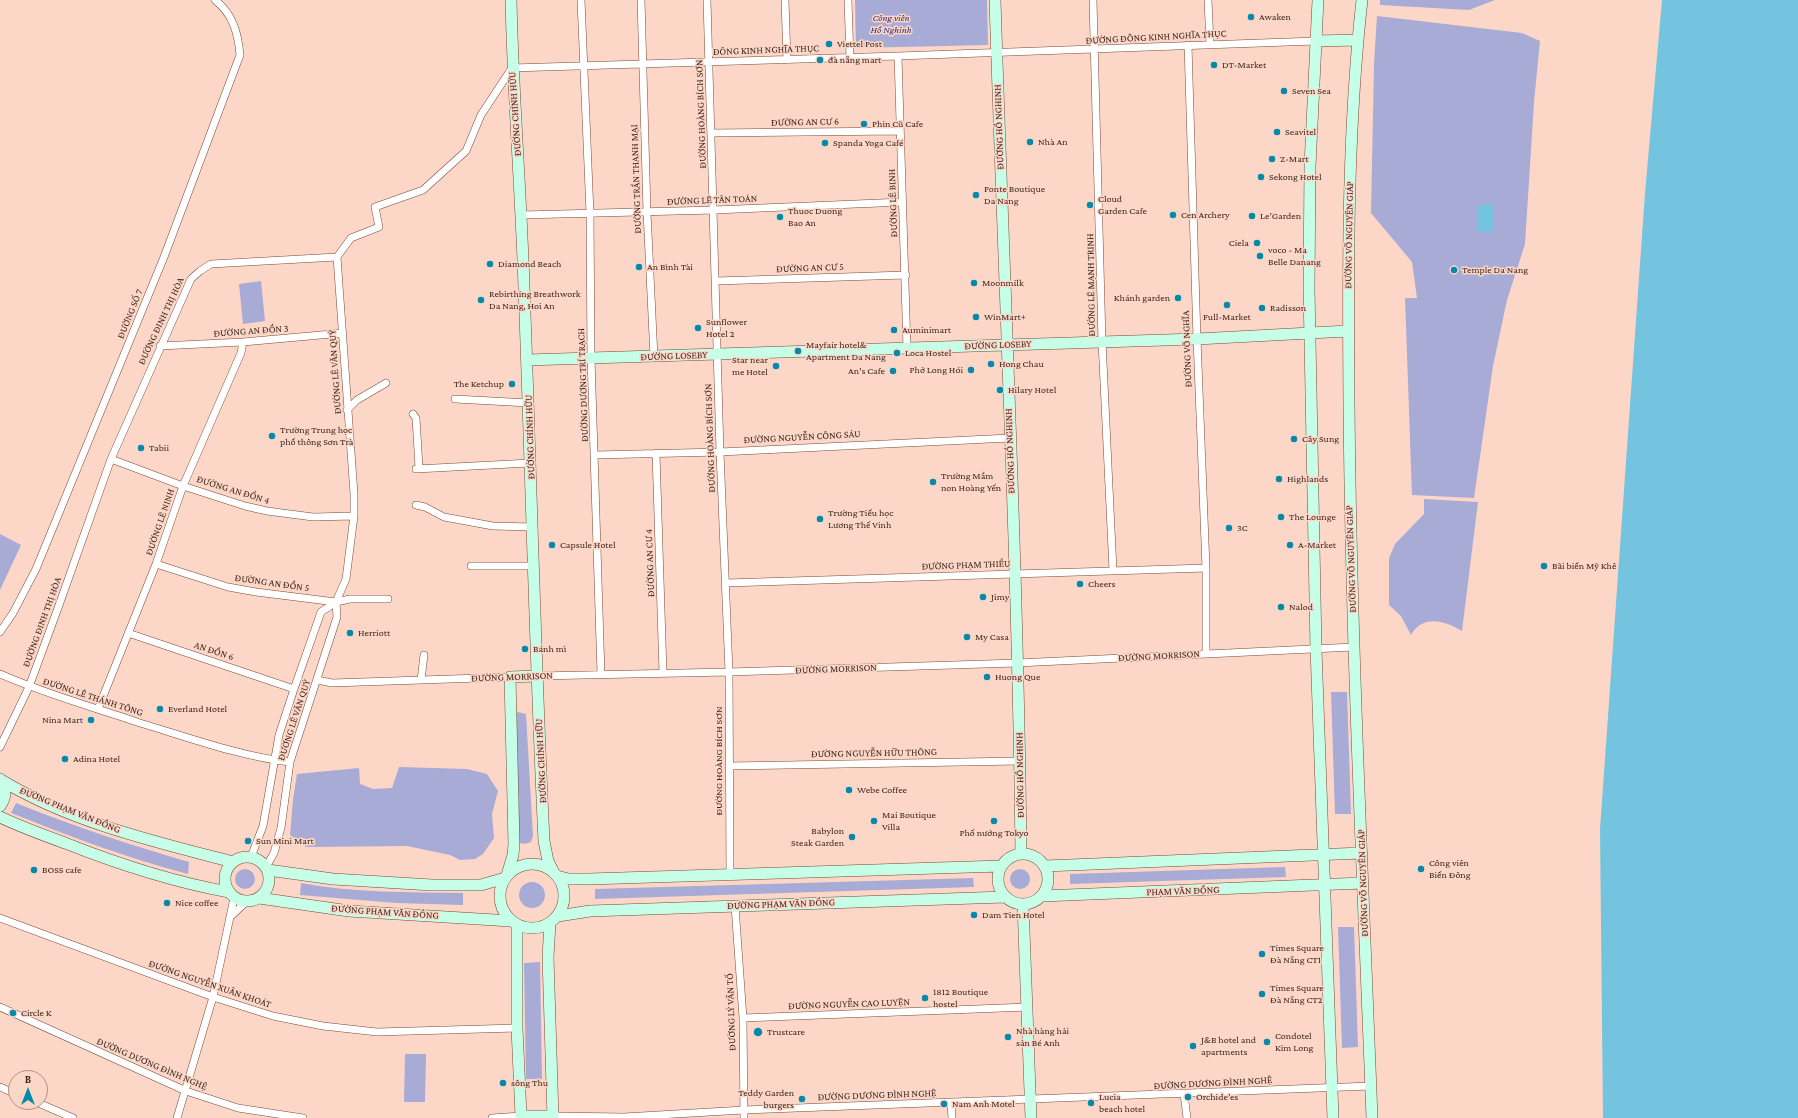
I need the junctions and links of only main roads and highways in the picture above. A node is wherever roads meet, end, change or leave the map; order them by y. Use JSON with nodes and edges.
{"nodes":[{"id":1,"x":510,"y":0,"type":"edge"},
{"id":2,"x":995,"y":0,"type":"edge"},
{"id":3,"x":1318,"y":0,"type":"edge"},
{"id":4,"x":1362,"y":0,"type":"edge"},
{"id":5,"x":1358,"y":40,"type":"junction"},
{"id":6,"x":1316,"y":41,"type":"junction"},
{"id":7,"x":1348,"y":332,"type":"junction"},
{"id":8,"x":1310,"y":333,"type":"junction"},
{"id":9,"x":1007,"y":345,"type":"junction"},
{"id":10,"x":527,"y":360,"type":"junction"},
{"id":11,"x":537,"y":676,"type":"junction"},
{"id":12,"x":0,"y":780,"type":"edge"},
{"id":13,"x":0,"y":806,"type":"edge"},
{"id":14,"x":0,"y":817,"type":"edge"},
{"id":15,"x":1362,"y":853,"type":"junction"},
{"id":16,"x":1021,"y":854,"type":"junction"},
{"id":17,"x":1324,"y":854,"type":"junction"},
{"id":18,"x":233,"y":862,"type":"junction"},
{"id":19,"x":1001,"y":866,"type":"junction"},
{"id":20,"x":1045,"y":866,"type":"junction"},
{"id":21,"x":267,"y":868,"type":"junction"},
{"id":22,"x":556,"y":874,"type":"junction"},
{"id":23,"x":506,"y":876,"type":"junction"},
{"id":24,"x":1363,"y":883,"type":"junction"},
{"id":25,"x":1325,"y":885,"type":"junction"},
{"id":26,"x":231,"y":895,"type":"junction"},
{"id":27,"x":1042,"y":896,"type":"junction"},
{"id":28,"x":1005,"y":897,"type":"junction"},
{"id":29,"x":259,"y":898,"type":"junction"},
{"id":30,"x":1023,"y":904,"type":"junction"},
{"id":31,"x":554,"y":919,"type":"junction"},
{"id":32,"x":514,"y":923,"type":"junction"},
{"id":33,"x":553,"y":1117,"type":"edge"},
{"id":34,"x":1031,"y":1118,"type":"edge"},
{"id":35,"x":1332,"y":1118,"type":"edge"},
{"id":36,"x":1372,"y":1118,"type":"edge"}],
"edges":[{"from":1,"to":10,"type":"main road","name":"ĐƯỜNG CHÍNH HỮU"},
{"from":2,"to":9,"type":"main road","name":"ĐƯỜNG HỒ NGHINH"},
{"from":3,"to":6,"type":"main road"},
{"from":4,"to":5,"type":"main road","name":"ĐƯỜNG VÕ NGUYÊN GIÁP"},
{"from":5,"to":6,"type":"main road"},
{"from":5,"to":7,"type":"main road","name":"ĐƯỜNG VÕ NGUYÊN GIÁP"},
{"from":6,"to":8,"type":"main road"},
{"from":7,"to":8,"type":"main road","name":"ĐƯỜNG LOSEBY"},
{"from":7,"to":15,"type":"main road","name":"ĐƯỜNG VÕ NGUYÊN GIÁP"},
{"from":8,"to":9,"type":"main road","name":"ĐƯỜNG LOSEBY"},
{"from":8,"to":17,"type":"main road"},
{"from":9,"to":10,"type":"main road","name":"ĐƯỜNG LOSEBY"},
{"from":9,"to":16,"type":"main road","name":"ĐƯỜNG HỒ NGHINH"},
{"from":10,"to":11,"type":"main road","name":"ĐƯỜNG CHÍNH HỮU"},
{"from":11,"to":22,"type":"main road","name":"ĐƯỜNG CHÍNH HỮU"},
{"from":11,"to":23,"type":"main road","name":"ĐƯỜNG MORRISON"},
{"from":12,"to":13,"type":"main road"},
{"from":12,"to":18,"type":"main road","name":"ĐƯỜNG PHẠM VĂN ĐỒNG"},
{"from":14,"to":26,"type":"main road"},
{"from":15,"to":17,"type":"main road"},
{"from":15,"to":24,"type":"main road","name":"ĐƯỜNG VÕ NGUYÊN GIÁP"},
{"from":16,"to":19,"type":"main road"},
{"from":16,"to":20,"type":"main road"},
{"from":17,"to":20,"type":"main road"},
{"from":17,"to":25,"type":"main road"},
{"from":18,"to":21,"type":"main road"},
{"from":18,"to":26,"type":"main road"},
{"from":19,"to":22,"type":"main road"},
{"from":19,"to":28,"type":"main road"},
{"from":20,"to":27,"type":"main road"},
{"from":21,"to":23,"type":"main road"},
{"from":21,"to":29,"type":"main road"},
{"from":22,"to":23,"type":"main road"},
{"from":22,"to":31,"type":"main road"},
{"from":23,"to":32,"type":"main road"},
{"from":24,"to":25,"type":"main road"},
{"from":24,"to":36,"type":"main road","name":"ĐƯỜNG VÕ NGUYÊN GIÁP"},
{"from":25,"to":27,"type":"main road","name":"PHẠM VĂN ĐỒNG"},
{"from":25,"to":35,"type":"main road"},
{"from":26,"to":29,"type":"main road"},
{"from":27,"to":30,"type":"main road"},
{"from":28,"to":30,"type":"main road"},
{"from":28,"to":31,"type":"main road","name":"ĐƯỜNG PHẠM VĂN ĐỒNG"},
{"from":29,"to":32,"type":"main road","name":"ĐƯỜNG PHẠM VĂN ĐỒNG"},
{"from":30,"to":34,"type":"main road"},
{"from":31,"to":32,"type":"main road"},
{"from":31,"to":33,"type":"main road"},
{"from":32,"to":33,"type":"main road"}]}
